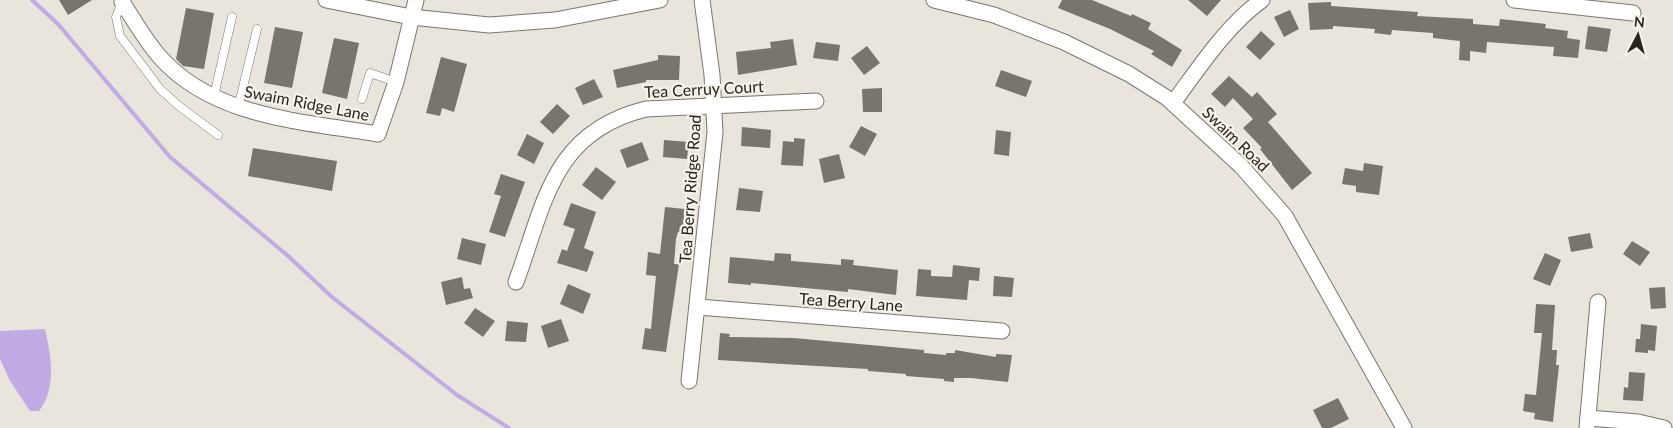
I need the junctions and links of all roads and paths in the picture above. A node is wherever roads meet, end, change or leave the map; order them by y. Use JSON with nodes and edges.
{"nodes":[{"id":1,"x":326,"y":0,"type":"edge"},
{"id":2,"x":416,"y":0,"type":"edge"},
{"id":3,"x":660,"y":0,"type":"edge"},
{"id":4,"x":702,"y":0,"type":"edge"},
{"id":5,"x":934,"y":0,"type":"edge"},
{"id":6,"x":1262,"y":0,"type":"edge"},
{"id":7,"x":1514,"y":0,"type":"edge"},
{"id":8,"x":122,"y":1,"type":"edge"},
{"id":9,"x":1544,"y":2,"type":"edge"},
{"id":10,"x":1633,"y":13,"type":"dead end"},
{"id":11,"x":232,"y":17,"type":"dead end"},
{"id":12,"x":411,"y":17,"type":"junction"},
{"id":13,"x":257,"y":29,"type":"dead end"},
{"id":14,"x":396,"y":82,"type":"junction"},
{"id":15,"x":214,"y":96,"type":"junction"},
{"id":16,"x":362,"y":99,"type":"dead end"},
{"id":17,"x":816,"y":101,"type":"dead end"},
{"id":18,"x":1173,"y":103,"type":"junction"},
{"id":19,"x":714,"y":106,"type":"junction"},
{"id":20,"x":238,"y":108,"type":"junction"},
{"id":21,"x":218,"y":135,"type":"dead end"},
{"id":22,"x":516,"y":282,"type":"dead end"},
{"id":23,"x":1598,"y":302,"type":"dead end"},
{"id":24,"x":698,"y":308,"type":"junction"},
{"id":25,"x":1002,"y":331,"type":"dead end"},
{"id":26,"x":689,"y":381,"type":"dead end"},
{"id":27,"x":1587,"y":423,"type":"edge"},
{"id":28,"x":1404,"y":428,"type":"edge"},
{"id":29,"x":1664,"y":428,"type":"edge"}],
"edges":[{"from":1,"to":12,"type":"street"},
{"from":2,"to":12,"type":"street","name":"Swaim Ridge Lane"},
{"from":3,"to":12,"type":"street"},
{"from":4,"to":19,"type":"street","name":"Tea Berry Ridge Road"},
{"from":5,"to":18,"type":"street","name":"Swaim Road"},
{"from":6,"to":18,"type":"street"},
{"from":7,"to":9,"type":"street"},
{"from":8,"to":15,"type":"street","name":"Swaim Ridge Lane"},
{"from":8,"to":21,"type":"lane"},
{"from":9,"to":10,"type":"street"},
{"from":11,"to":15,"type":"lane"},
{"from":12,"to":14,"type":"street","name":"Swaim Ridge Lane"},
{"from":13,"to":20,"type":"lane"},
{"from":14,"to":16,"type":"lane"},
{"from":14,"to":20,"type":"street","name":"Swaim Ridge Lane"},
{"from":15,"to":20,"type":"street","name":"Swaim Ridge Lane"},
{"from":17,"to":19,"type":"street","name":"Tea Cerruy Court"},
{"from":18,"to":28,"type":"street","name":"Swaim Road"},
{"from":19,"to":22,"type":"street","name":"Tea Cerruy Court"},
{"from":19,"to":24,"type":"street","name":"Tea Berry Ridge Road"},
{"from":23,"to":27,"type":"street"},
{"from":24,"to":25,"type":"street","name":"Tea Berry Lane"},
{"from":24,"to":26,"type":"street","name":"Tea Berry Ridge Road"},
{"from":27,"to":29,"type":"street"}]}
